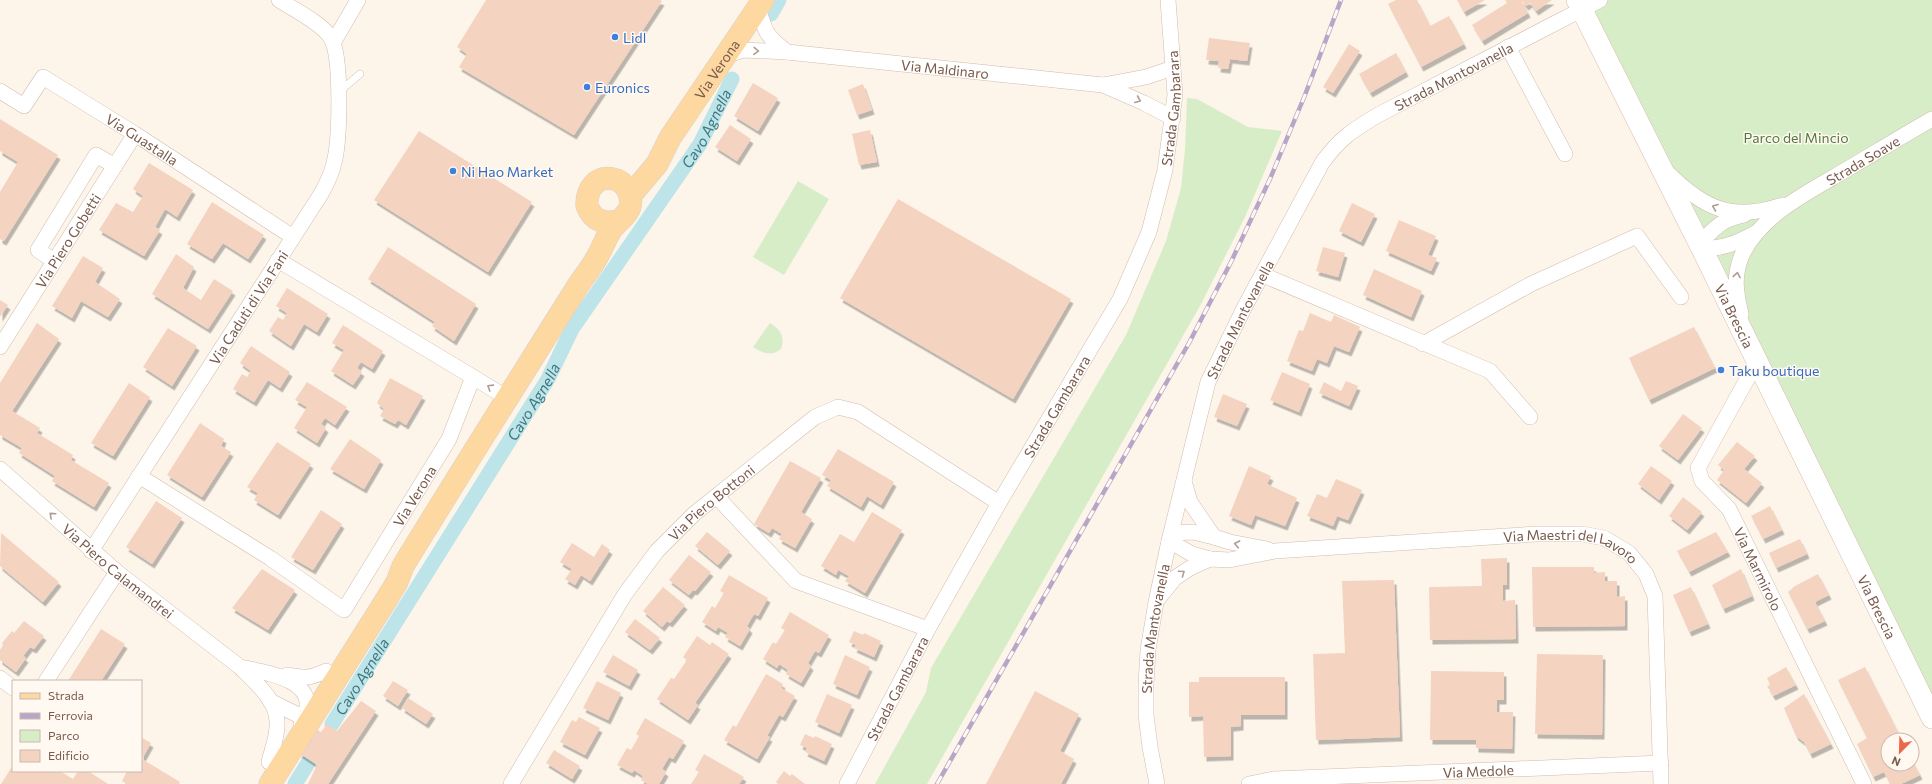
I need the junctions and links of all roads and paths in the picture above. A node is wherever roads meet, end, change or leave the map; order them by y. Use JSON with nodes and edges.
{"nodes":[{"id":1,"x":279,"y":0,"type":"edge"},
{"id":2,"x":358,"y":0,"type":"edge"},
{"id":3,"x":1168,"y":0,"type":"edge"},
{"id":4,"x":1600,"y":0,"type":"edge"},
{"id":5,"x":761,"y":3,"type":"edge"},
{"id":6,"x":1579,"y":5,"type":"edge"},
{"id":7,"x":333,"y":43,"type":"junction"},
{"id":8,"x":1508,"y":47,"type":"junction"},
{"id":9,"x":787,"y":52,"type":"junction"},
{"id":10,"x":726,"y":56,"type":"junction"},
{"id":11,"x":1173,"y":68,"type":"junction"},
{"id":12,"x":360,"y":74,"type":"dead end"},
{"id":13,"x":1103,"y":85,"type":"junction"},
{"id":14,"x":0,"y":91,"type":"edge"},
{"id":15,"x":338,"y":92,"type":"junction"},
{"id":16,"x":1173,"y":118,"type":"junction"},
{"id":17,"x":1932,"y":119,"type":"edge"},
{"id":18,"x":135,"y":134,"type":"junction"},
{"id":19,"x":670,"y":138,"type":"junction"},
{"id":20,"x":1565,"y":154,"type":"dead end"},
{"id":21,"x":1657,"y":162,"type":"junction"},
{"id":22,"x":115,"y":166,"type":"junction"},
{"id":23,"x":616,"y":179,"type":"junction"},
{"id":24,"x":630,"y":196,"type":"junction"},
{"id":25,"x":1793,"y":201,"type":"junction"},
{"id":26,"x":590,"y":212,"type":"junction"},
{"id":27,"x":1751,"y":213,"type":"junction"},
{"id":28,"x":617,"y":221,"type":"junction"},
{"id":29,"x":1757,"y":232,"type":"junction"},
{"id":30,"x":293,"y":237,"type":"junction"},
{"id":31,"x":1700,"y":246,"type":"junction"},
{"id":32,"x":278,"y":260,"type":"junction"},
{"id":33,"x":54,"y":261,"type":"junction"},
{"id":34,"x":1263,"y":276,"type":"junction"},
{"id":35,"x":580,"y":282,"type":"junction"},
{"id":36,"x":1681,"y":297,"type":"dead end"},
{"id":37,"x":1747,"y":340,"type":"junction"},
{"id":38,"x":1423,"y":344,"type":"junction"},
{"id":39,"x":0,"y":347,"type":"edge"},
{"id":40,"x":1756,"y":363,"type":"junction"},
{"id":41,"x":474,"y":377,"type":"junction"},
{"id":42,"x":507,"y":398,"type":"junction"},
{"id":43,"x":1530,"y":417,"type":"dead end"},
{"id":44,"x":0,"y":469,"type":"edge"},
{"id":45,"x":139,"y":476,"type":"junction"},
{"id":46,"x":1184,"y":479,"type":"junction"},
{"id":47,"x":717,"y":497,"type":"junction"},
{"id":48,"x":1000,"y":503,"type":"junction"},
{"id":49,"x":1171,"y":537,"type":"junction"},
{"id":50,"x":1214,"y":537,"type":"junction"},
{"id":51,"x":91,"y":551,"type":"junction"},
{"id":52,"x":1276,"y":551,"type":"junction"},
{"id":53,"x":1210,"y":559,"type":"junction"},
{"id":54,"x":403,"y":566,"type":"junction"},
{"id":55,"x":117,"y":572,"type":"junction"},
{"id":56,"x":1156,"y":602,"type":"junction"},
{"id":57,"x":376,"y":617,"type":"junction"},
{"id":58,"x":928,"y":629,"type":"junction"},
{"id":59,"x":240,"y":667,"type":"junction"},
{"id":60,"x":326,"y":671,"type":"junction"},
{"id":61,"x":270,"y":673,"type":"junction"},
{"id":62,"x":0,"y":678,"type":"edge"},
{"id":63,"x":47,"y":680,"type":"edge"},
{"id":64,"x":12,"y":687,"type":"edge"},
{"id":65,"x":270,"y":701,"type":"junction"},
{"id":66,"x":304,"y":710,"type":"junction"},
{"id":67,"x":1932,"y":718,"type":"edge"},
{"id":68,"x":269,"y":762,"type":"junction"},
{"id":69,"x":1661,"y":763,"type":"junction"},
{"id":70,"x":254,"y":784,"type":"edge"},
{"id":71,"x":264,"y":784,"type":"edge"},
{"id":72,"x":270,"y":784,"type":"edge"},
{"id":73,"x":511,"y":784,"type":"edge"},
{"id":74,"x":846,"y":784,"type":"edge"},
{"id":75,"x":1157,"y":784,"type":"edge"},
{"id":76,"x":1249,"y":784,"type":"edge"},
{"id":77,"x":1661,"y":784,"type":"edge"},
{"id":78,"x":1864,"y":784,"type":"edge"}],
"edges":[{"from":1,"to":7,"type":"street"},
{"from":2,"to":7,"type":"street"},
{"from":3,"to":11,"type":"street","name":"Strada Gambarara"},
{"from":4,"to":6,"type":"street","name":"Strada Mantovanella"},
{"from":5,"to":9,"type":"street"},
{"from":5,"to":10,"type":"main road","name":"Via Verona"},
{"from":6,"to":8,"type":"street","name":"Strada Mantovanella"},
{"from":6,"to":21,"type":"main road","name":"Via Brescia"},
{"from":7,"to":15,"type":"street","name":"Via Caduti di Via Fani"},
{"from":8,"to":20,"type":"street"},
{"from":8,"to":34,"type":"street","name":"Strada Mantovanella"},
{"from":10,"to":9,"type":"street","name":"Via Maldinaro","one_way":true},
{"from":9,"to":13,"type":"street","name":"Via Maldinaro"},
{"from":10,"to":19,"type":"main road","name":"Via Verona"},
{"from":11,"to":13,"type":"street","name":"Via Maldinaro"},
{"from":11,"to":16,"type":"street","name":"Strada Gambarara"},
{"from":12,"to":15,"type":"lane"},
{"from":13,"to":16,"type":"street","name":"Via Maldinaro","one_way":true},
{"from":14,"to":18,"type":"street","name":"Via Guastalla"},
{"from":15,"to":30,"type":"street","name":"Via Caduti di Via Fani"},
{"from":16,"to":48,"type":"street","name":"Strada Gambarara"},
{"from":17,"to":25,"type":"street","name":"Strada Soave"},
{"from":18,"to":22,"type":"street","name":"Via Piero Gobetti"},
{"from":18,"to":30,"type":"street","name":"Via Guastalla"},
{"from":19,"to":23,"type":"main road","name":"Via Verona"},
{"from":19,"to":24,"type":"main road","name":"Via Verona"},
{"from":27,"to":21,"type":"street","one_way":true},
{"from":21,"to":31,"type":"main road","name":"Via Brescia"},
{"from":22,"to":33,"type":"street","name":"Via Piero Gobetti"},
{"from":22,"to":33,"type":"street"},
{"from":23,"to":24,"type":"main road"},
{"from":23,"to":26,"type":"main road","name":"Via Verona"},
{"from":24,"to":28,"type":"main road","name":"Via Verona"},
{"from":25,"to":27,"type":"street"},
{"from":25,"to":29,"type":"street"},
{"from":26,"to":28,"type":"main road"},
{"from":26,"to":35,"type":"main road","name":"Via Verona"},
{"from":27,"to":31,"type":"street"},
{"from":28,"to":35,"type":"main road","name":"Via Verona"},
{"from":29,"to":31,"type":"street"},
{"from":37,"to":29,"type":"street","one_way":true},
{"from":30,"to":32,"type":"street","name":"Via Caduti di Via Fani"},
{"from":31,"to":37,"type":"main road","name":"Via Brescia"},
{"from":32,"to":41,"type":"street"},
{"from":32,"to":45,"type":"street","name":"Via Caduti di Via Fani"},
{"from":33,"to":39,"type":"street","name":"Via Piero Gobetti"},
{"from":34,"to":38,"type":"street"},
{"from":34,"to":46,"type":"street","name":"Strada Mantovanella"},
{"from":35,"to":42,"type":"main road","name":"Via Verona"},
{"from":36,"to":38,"type":"street"},
{"from":37,"to":40,"type":"main road","name":"Via Brescia"},
{"from":38,"to":43,"type":"street"},
{"from":40,"to":67,"type":"main road","name":"Via Brescia"},
{"from":40,"to":78,"type":"street","name":"Via Marmirolo"},
{"from":42,"to":41,"type":"street","one_way":true},
{"from":41,"to":45,"type":"street","name":"Via Verona"},
{"from":42,"to":54,"type":"main road","name":"Via Verona"},
{"from":51,"to":44,"type":"street","name":"Via Piero Calamandrei","one_way":true},
{"from":45,"to":51,"type":"street","name":"Via Caduti di Via Fani"},
{"from":46,"to":49,"type":"street","name":"Strada Mantovanella"},
{"from":46,"to":50,"type":"street"},
{"from":47,"to":48,"type":"street","name":"Via Piero Bottoni"},
{"from":47,"to":58,"type":"street"},
{"from":47,"to":73,"type":"street","name":"Via Piero Bottoni"},
{"from":48,"to":58,"type":"street","name":"Strada Gambarara"},
{"from":49,"to":50,"type":"street"},
{"from":49,"to":53,"type":"street"},
{"from":49,"to":56,"type":"street","name":"Strada Mantovanella"},
{"from":52,"to":50,"type":"street","one_way":true},
{"from":51,"to":55,"type":"street","name":"Via Piero Calamandrei"},
{"from":52,"to":53,"type":"street"},
{"from":52,"to":69,"type":"street","name":"Via Maestri del Lavoro"},
{"from":56,"to":53,"type":"street","one_way":true},
{"from":54,"to":57,"type":"main road","name":"Via Verona"},
{"from":54,"to":60,"type":"main road","name":"Via Verona"},
{"from":55,"to":59,"type":"street","name":"Via Piero Calamandrei"},
{"from":55,"to":63,"type":"street"},
{"from":56,"to":75,"type":"street","name":"Strada Mantovanella"},
{"from":57,"to":66,"type":"street","name":"Via Verona"},
{"from":57,"to":72,"type":"main road","name":"Via Verona"},
{"from":58,"to":74,"type":"street","name":"Strada Gambarara"},
{"from":59,"to":61,"type":"street","name":"Via Piero Calamandrei"},
{"from":59,"to":65,"type":"street","name":"Via Piero Calamandrei"},
{"from":60,"to":61,"type":"street","name":"Via Piero Calamandrei"},
{"from":60,"to":66,"type":"main road","name":"Via Verona"},
{"from":61,"to":66,"type":"street","name":"Via Piero Calamandrei"},
{"from":62,"to":64,"type":"street"},
{"from":65,"to":66,"type":"street","name":"Via Piero Calamandrei"},
{"from":65,"to":68,"type":"street","name":"Via Piero Calamandrei"},
{"from":66,"to":68,"type":"main road","name":"Via Verona"},
{"from":66,"to":71,"type":"street","name":"Via Verona"},
{"from":68,"to":70,"type":"main road","name":"Via Verona"},
{"from":69,"to":76,"type":"street","name":"Via Medole"},
{"from":69,"to":77,"type":"street","name":"Via Maestri del Lavoro"}]}
